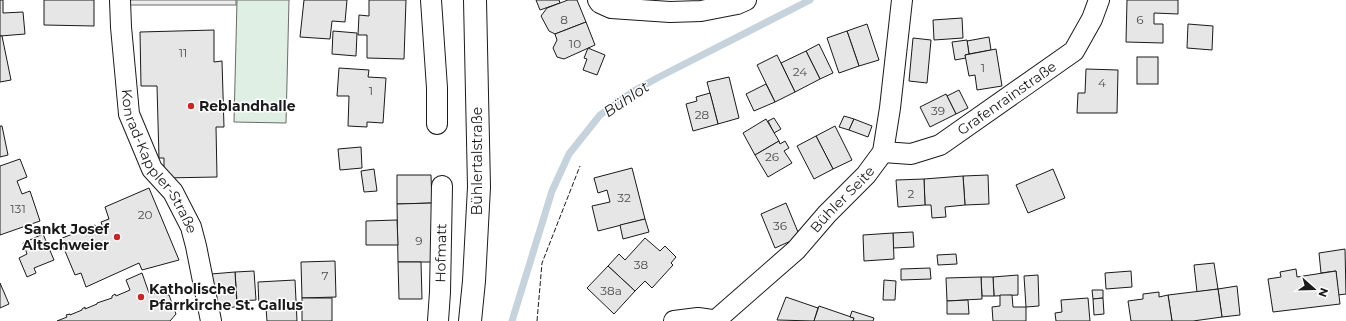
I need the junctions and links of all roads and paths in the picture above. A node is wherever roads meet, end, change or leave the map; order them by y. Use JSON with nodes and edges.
{"nodes":[{"id":1,"x":120,"y":0,"type":"edge"},
{"id":2,"x":432,"y":0,"type":"edge"},
{"id":3,"x":475,"y":0,"type":"edge"},
{"id":4,"x":598,"y":0,"type":"edge"},
{"id":5,"x":746,"y":0,"type":"edge"},
{"id":6,"x":902,"y":0,"type":"edge"},
{"id":7,"x":1099,"y":0,"type":"edge"},
{"id":8,"x":437,"y":124,"type":"dead end"},
{"id":9,"x":883,"y":152,"type":"junction"},
{"id":10,"x":442,"y":186,"type":"dead end"},
{"id":11,"x":717,"y":320,"type":"edge"},
{"id":12,"x":211,"y":321,"type":"edge"},
{"id":13,"x":438,"y":321,"type":"edge"},
{"id":14,"x":470,"y":321,"type":"edge"},
{"id":15,"x":674,"y":321,"type":"edge"}],
"edges":[{"from":1,"to":12,"type":"street","name":"Konrad-Kappler-Straße"},
{"from":2,"to":8,"type":"street"},
{"from":3,"to":14,"type":"main road","name":"Bühlertalstraße"},
{"from":4,"to":5,"type":"street"},
{"from":6,"to":9,"type":"street","name":"Bühler Seite"},
{"from":7,"to":9,"type":"street","name":"Grafenrainstraße"},
{"from":9,"to":11,"type":"street","name":"Bühler Seite"},
{"from":10,"to":13,"type":"street","name":"Hofmatt"},
{"from":11,"to":15,"type":"street","name":"Bühler Seite"}]}
